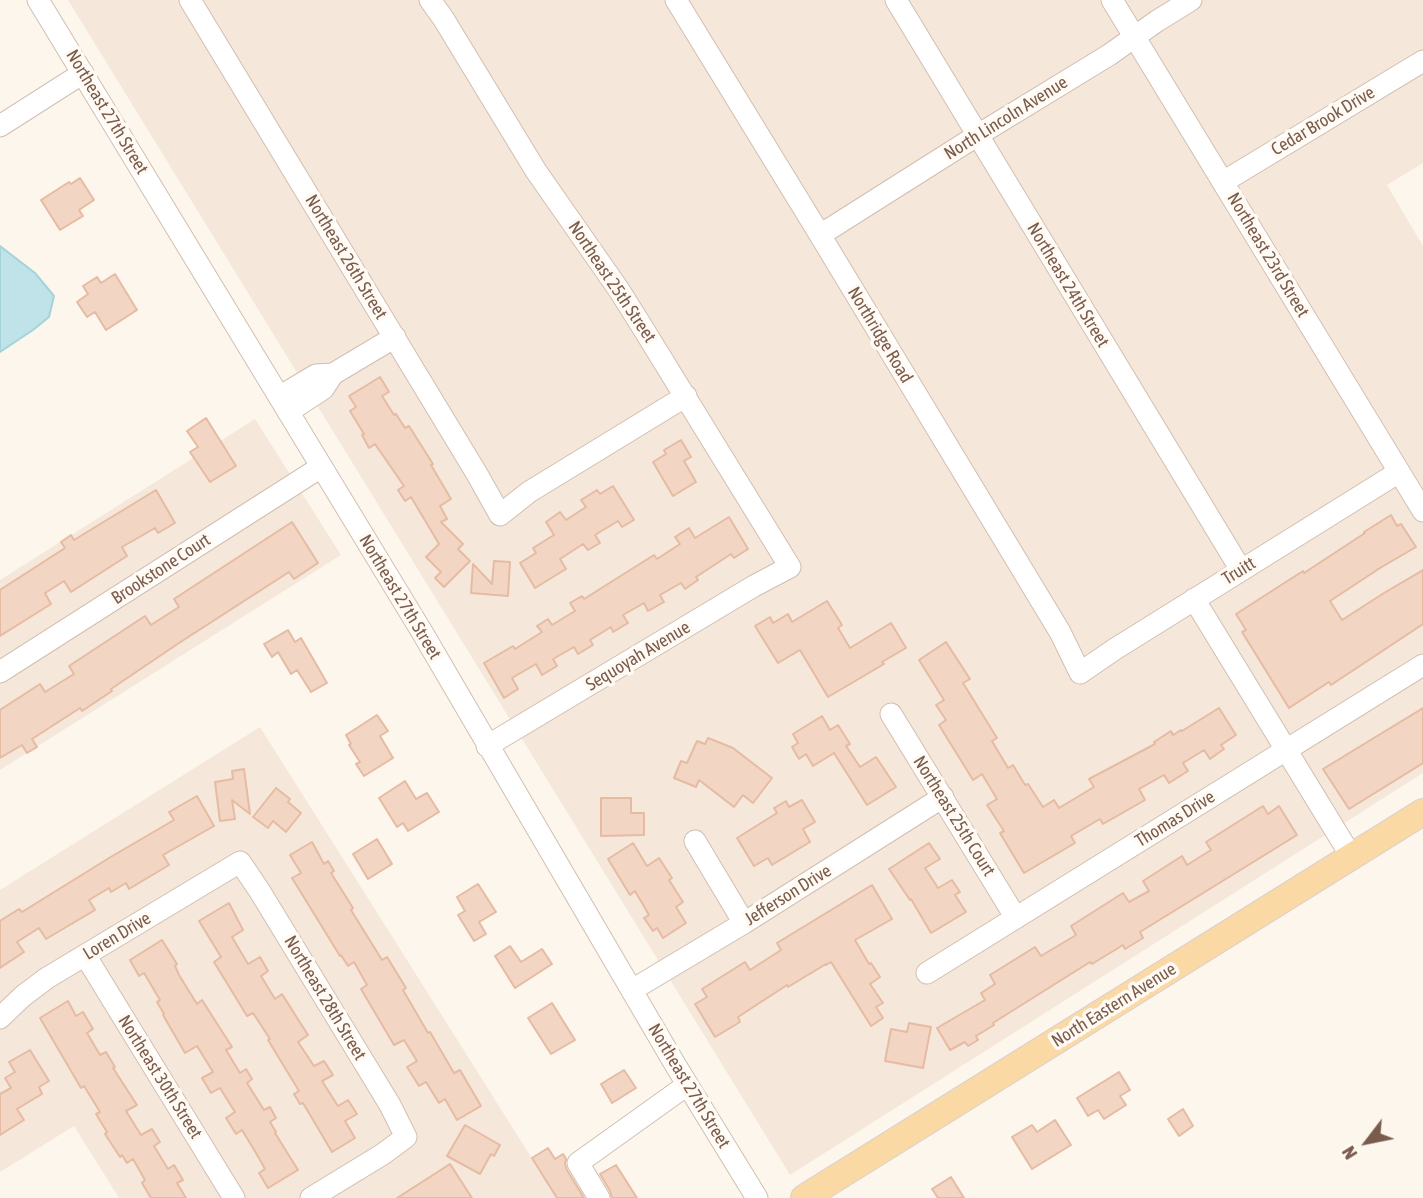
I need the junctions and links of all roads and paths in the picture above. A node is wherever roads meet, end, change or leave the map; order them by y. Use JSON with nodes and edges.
{"nodes":[{"id":1,"x":38,"y":0,"type":"edge"},
{"id":2,"x":190,"y":0,"type":"edge"},
{"id":3,"x":430,"y":0,"type":"edge"},
{"id":4,"x":676,"y":0,"type":"edge"},
{"id":5,"x":895,"y":0,"type":"edge"},
{"id":6,"x":1112,"y":0,"type":"edge"},
{"id":7,"x":1191,"y":0,"type":"edge"},
{"id":8,"x":1134,"y":37,"type":"junction"},
{"id":9,"x":1423,"y":61,"type":"edge"},
{"id":10,"x":83,"y":73,"type":"junction"},
{"id":11,"x":0,"y":126,"type":"edge"},
{"id":12,"x":978,"y":135,"type":"junction"},
{"id":13,"x":1223,"y":181,"type":"junction"},
{"id":14,"x":820,"y":235,"type":"junction"},
{"id":15,"x":395,"y":337,"type":"junction"},
{"id":16,"x":686,"y":396,"type":"junction"},
{"id":17,"x":283,"y":405,"type":"junction"},
{"id":18,"x":321,"y":467,"type":"junction"},
{"id":19,"x":1399,"y":472,"type":"junction"},
{"id":20,"x":1423,"y":511,"type":"edge"},
{"id":21,"x":790,"y":568,"type":"joint"},
{"id":22,"x":1241,"y":570,"type":"junction"},
{"id":23,"x":1194,"y":599,"type":"junction"},
{"id":24,"x":1423,"y":665,"type":"edge"},
{"id":25,"x":0,"y":672,"type":"edge"},
{"id":26,"x":1080,"y":673,"type":"joint"},
{"id":27,"x":891,"y":714,"type":"dead end"},
{"id":28,"x":487,"y":746,"type":"junction"},
{"id":29,"x":1286,"y":749,"type":"junction"},
{"id":30,"x":943,"y":797,"type":"junction"},
{"id":31,"x":1423,"y":812,"type":"edge"},
{"id":32,"x":695,"y":841,"type":"dead end"},
{"id":33,"x":1351,"y":856,"type":"junction"},
{"id":34,"x":240,"y":862,"type":"joint"},
{"id":35,"x":1016,"y":918,"type":"junction"},
{"id":36,"x":744,"y":923,"type":"junction"},
{"id":37,"x":85,"y":955,"type":"junction"},
{"id":38,"x":927,"y":973,"type":"dead end"},
{"id":39,"x":632,"y":990,"type":"junction"},
{"id":40,"x":0,"y":1018,"type":"edge"},
{"id":41,"x":687,"y":1084,"type":"junction"},
{"id":42,"x":335,"y":1192,"type":"edge"},
{"id":43,"x":234,"y":1198,"type":"edge"},
{"id":44,"x":311,"y":1198,"type":"edge"},
{"id":45,"x":599,"y":1198,"type":"edge"},
{"id":46,"x":757,"y":1198,"type":"edge"},
{"id":47,"x":804,"y":1198,"type":"edge"}],
"edges":[{"from":1,"to":10,"type":"street","name":"Northeast 27th Street"},
{"from":2,"to":15,"type":"street","name":"Northeast 26th Street"},
{"from":3,"to":16,"type":"street","name":"Northeast 25th Street"},
{"from":4,"to":14,"type":"street","name":"Northridge Road"},
{"from":5,"to":12,"type":"street","name":"Northeast 24th Street"},
{"from":6,"to":8,"type":"street","name":"Northeast 23rd Street"},
{"from":7,"to":8,"type":"street","name":"North Lincoln Avenue"},
{"from":8,"to":12,"type":"street","name":"North Lincoln Avenue"},
{"from":8,"to":13,"type":"street","name":"Northeast 23rd Street"},
{"from":9,"to":13,"type":"street","name":"Cedar Brook Drive"},
{"from":10,"to":11,"type":"street"},
{"from":10,"to":17,"type":"street","name":"Northeast 27th Street"},
{"from":12,"to":14,"type":"street","name":"North Lincoln Avenue"},
{"from":12,"to":22,"type":"street","name":"Northeast 24th Street"},
{"from":13,"to":19,"type":"street","name":"Northeast 23rd Street"},
{"from":14,"to":26,"type":"street","name":"Northridge Road"},
{"from":15,"to":16,"type":"street","name":"Northeast 26th Street"},
{"from":15,"to":17,"type":"street"},
{"from":16,"to":21,"type":"street","name":"Northeast 25th Street"},
{"from":17,"to":18,"type":"street","name":"Northeast 27th Street"},
{"from":18,"to":25,"type":"street","name":"Brookstone Court"},
{"from":18,"to":28,"type":"street","name":"Northeast 27th Street"},
{"from":19,"to":20,"type":"street","name":"Northeast 23rd Street"},
{"from":19,"to":22,"type":"street","name":"Truitt"},
{"from":21,"to":28,"type":"street","name":"Sequoyah Avenue"},
{"from":22,"to":23,"type":"street","name":"Truitt"},
{"from":23,"to":26,"type":"street","name":"Truitt"},
{"from":23,"to":29,"type":"street"},
{"from":24,"to":29,"type":"street","name":"Thomas Drive"},
{"from":27,"to":30,"type":"street","name":"Northeast 25th Court"},
{"from":28,"to":39,"type":"street","name":"Northeast 27th Street"},
{"from":29,"to":33,"type":"street"},
{"from":29,"to":35,"type":"street","name":"Thomas Drive"},
{"from":30,"to":35,"type":"street","name":"Northeast 25th Court"},
{"from":30,"to":36,"type":"street","name":"Jefferson Drive"},
{"from":31,"to":33,"type":"main road","name":"North Eastern Avenue"},
{"from":32,"to":36,"type":"street"},
{"from":33,"to":47,"type":"main road","name":"North Eastern Avenue"},
{"from":34,"to":37,"type":"street","name":"Loren Drive"},
{"from":34,"to":42,"type":"street","name":"Northeast 28th Street"},
{"from":35,"to":38,"type":"street","name":"Thomas Drive"},
{"from":36,"to":39,"type":"street","name":"Jefferson Drive"},
{"from":37,"to":40,"type":"street","name":"Loren Drive"},
{"from":37,"to":43,"type":"street","name":"Northeast 30th Street"},
{"from":39,"to":41,"type":"street","name":"Northeast 27th Street"},
{"from":41,"to":45,"type":"street"},
{"from":41,"to":46,"type":"street","name":"Northeast 27th Street"},
{"from":42,"to":44,"type":"street"}]}
